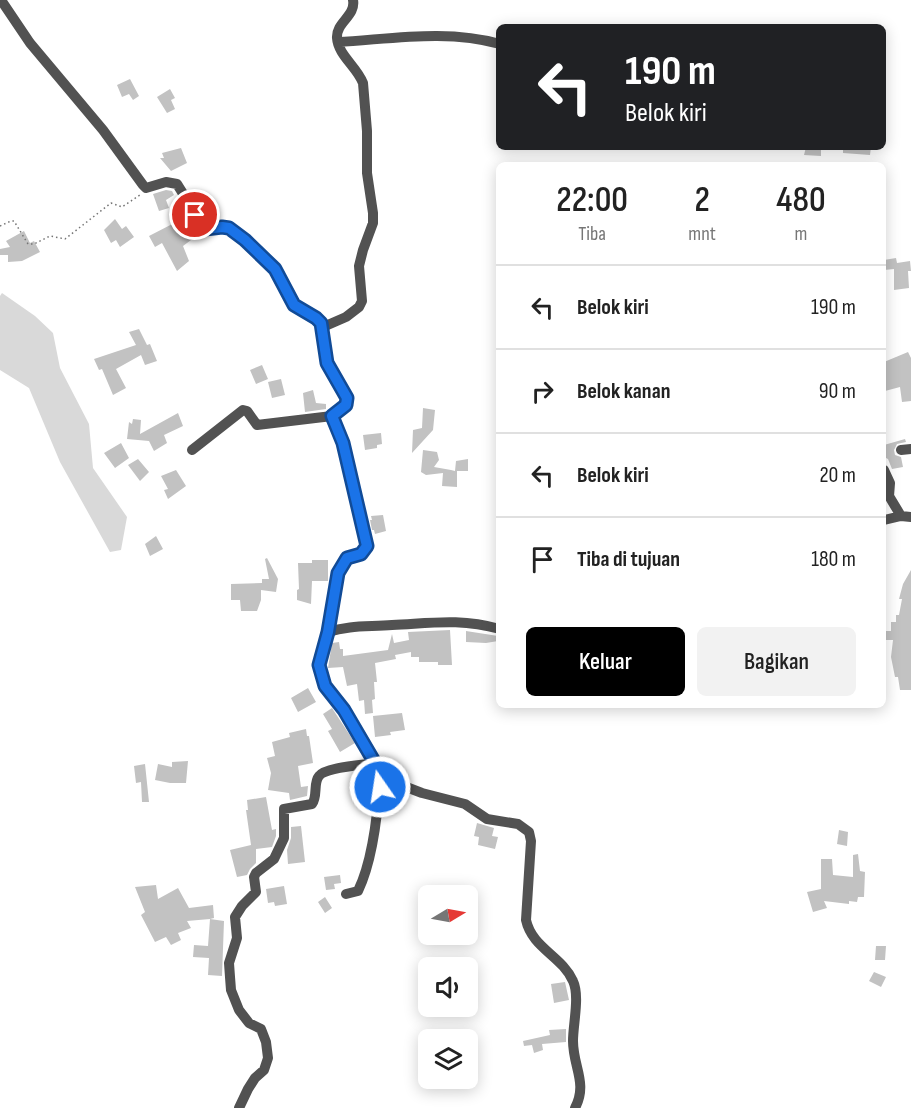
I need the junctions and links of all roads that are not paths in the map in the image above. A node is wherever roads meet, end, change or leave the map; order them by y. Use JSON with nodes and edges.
{"nodes":[{"id":1,"x":1,"y":0,"type":"edge"},
{"id":2,"x":353,"y":0,"type":"edge"},
{"id":3,"x":338,"y":42,"type":"junction"},
{"id":4,"x":496,"y":43,"type":"edge"},
{"id":5,"x":323,"y":327,"type":"junction"},
{"id":6,"x":332,"y":416,"type":"junction"},
{"id":7,"x":192,"y":450,"type":"dead end"},
{"id":8,"x":886,"y":474,"type":"edge"},
{"id":9,"x":906,"y":517,"type":"edge"},
{"id":10,"x":886,"y":520,"type":"edge"},
{"id":11,"x":496,"y":628,"type":"edge"},
{"id":12,"x":328,"y":632,"type":"junction"},
{"id":13,"x":375,"y":763,"type":"junction"},
{"id":14,"x":380,"y":777,"type":"junction"},
{"id":15,"x":346,"y":894,"type":"dead end"},
{"id":16,"x":239,"y":1108,"type":"edge"},
{"id":17,"x":575,"y":1108,"type":"edge"}],
"edges":[{"from":1,"to":5,"type":"street"},
{"from":2,"to":3,"type":"street"},
{"from":3,"to":4,"type":"street"},
{"from":3,"to":5,"type":"street"},
{"from":5,"to":6,"type":"street"},
{"from":6,"to":7,"type":"street"},
{"from":6,"to":12,"type":"street"},
{"from":8,"to":9,"type":"street"},
{"from":9,"to":10,"type":"street"},
{"from":11,"to":12,"type":"street"},
{"from":12,"to":13,"type":"street"},
{"from":13,"to":14,"type":"street"},
{"from":13,"to":16,"type":"street"},
{"from":14,"to":15,"type":"street"},
{"from":14,"to":17,"type":"street"}]}
